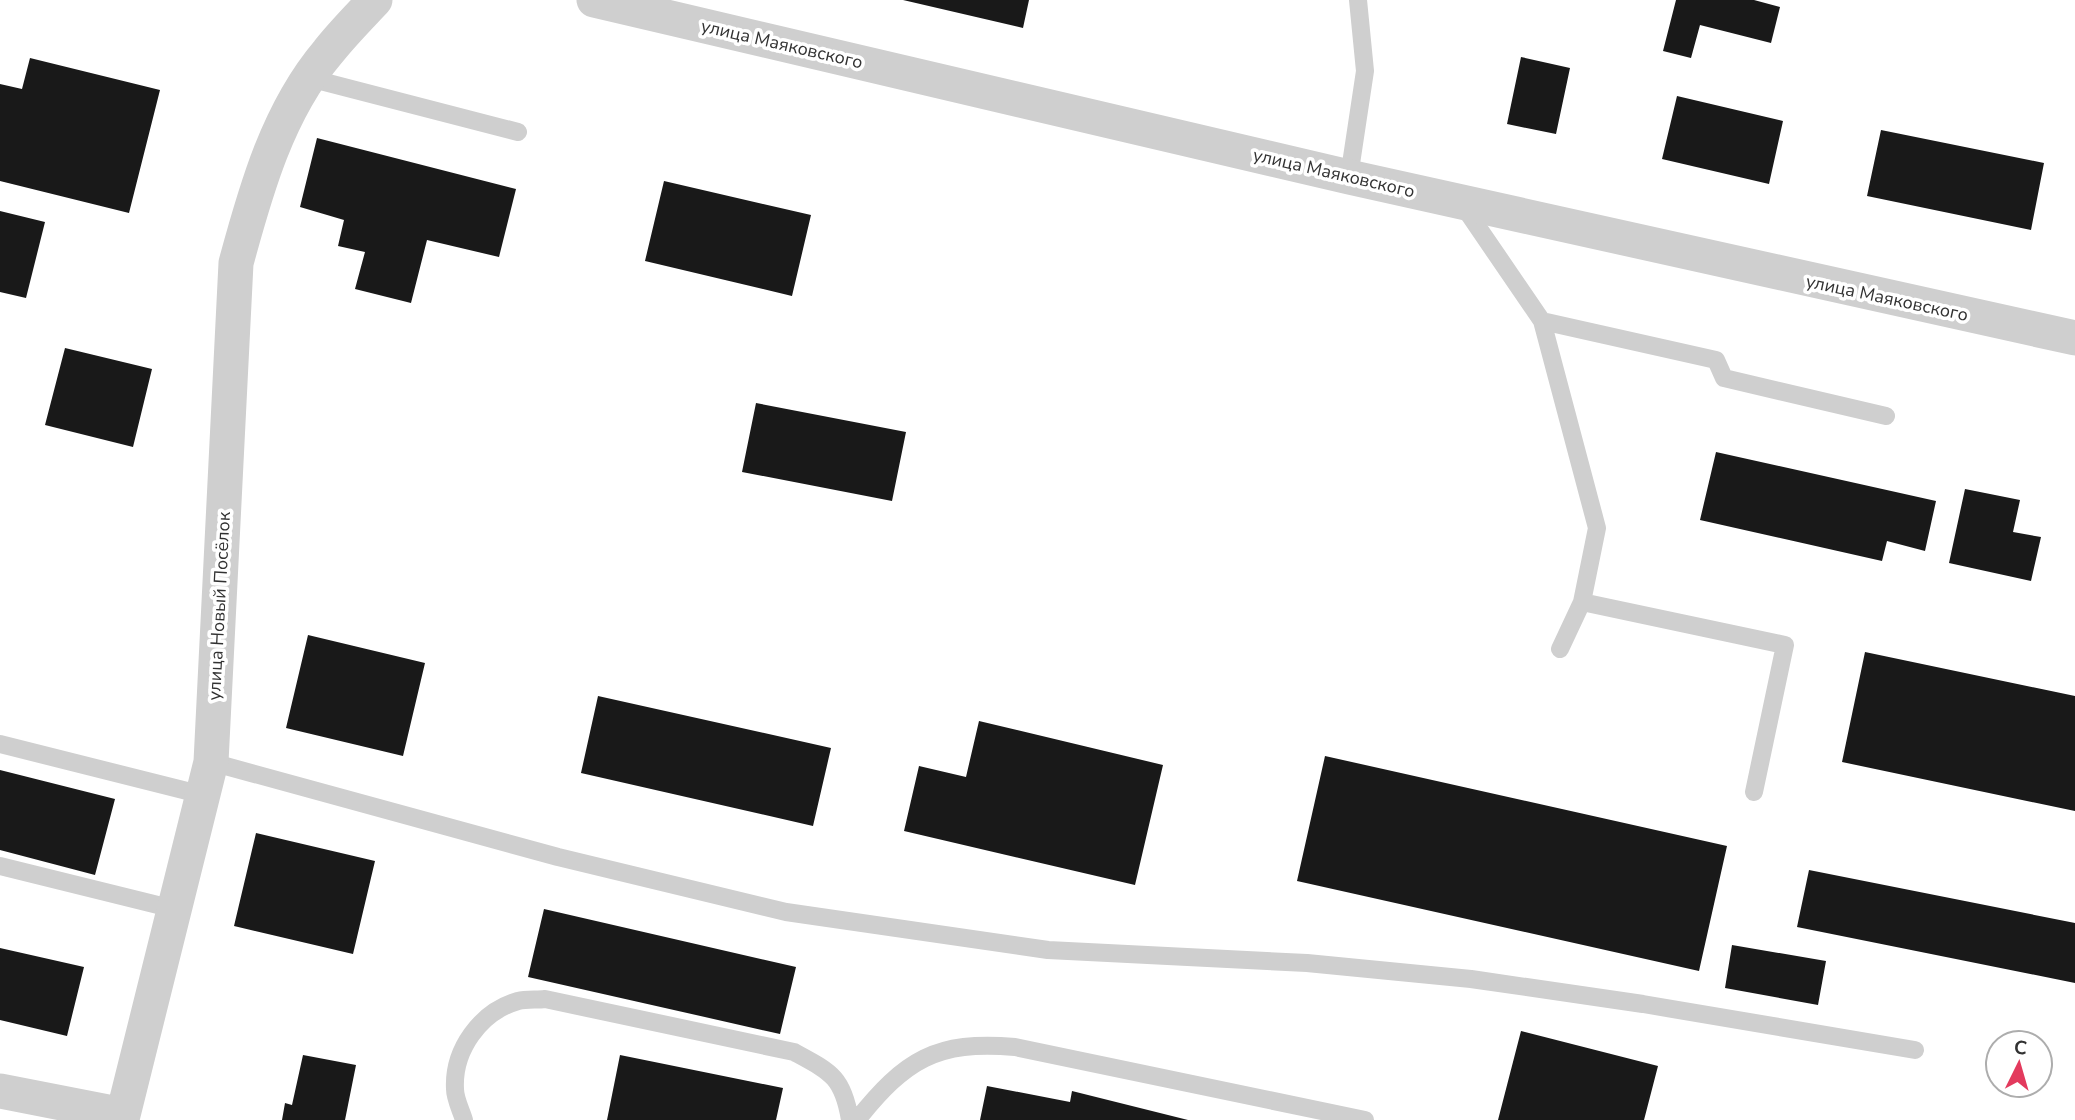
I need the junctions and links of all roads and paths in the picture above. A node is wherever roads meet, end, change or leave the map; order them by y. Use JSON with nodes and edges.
{"nodes":[{"id":1,"x":375,"y":0,"type":"edge"},
{"id":2,"x":594,"y":0,"type":"edge"},
{"id":3,"x":1358,"y":0,"type":"edge"},
{"id":4,"x":309,"y":78,"type":"junction"},
{"id":5,"x":517,"y":132,"type":"dead end"},
{"id":6,"x":1349,"y":177,"type":"junction"},
{"id":7,"x":1460,"y":202,"type":"junction"},
{"id":8,"x":1542,"y":321,"type":"junction"},
{"id":9,"x":2075,"y":338,"type":"edge"},
{"id":10,"x":1886,"y":416,"type":"dead end"},
{"id":11,"x":1582,"y":602,"type":"junction"},
{"id":12,"x":1560,"y":649,"type":"dead end"},
{"id":13,"x":0,"y":744,"type":"edge"},
{"id":14,"x":211,"y":762,"type":"junction"},
{"id":15,"x":1755,"y":792,"type":"dead end"},
{"id":16,"x":203,"y":795,"type":"junction"},
{"id":17,"x":0,"y":866,"type":"edge"},
{"id":18,"x":174,"y":909,"type":"junction"},
{"id":19,"x":1915,"y":1050,"type":"dead end"},
{"id":20,"x":0,"y":1091,"type":"edge"},
{"id":21,"x":123,"y":1117,"type":"edge"},
{"id":22,"x":464,"y":1120,"type":"edge"},
{"id":23,"x":850,"y":1120,"type":"edge"},
{"id":24,"x":857,"y":1120,"type":"edge"},
{"id":25,"x":1365,"y":1120,"type":"edge"}],
"edges":[{"from":1,"to":4,"type":"street","name":"улица Новый Посёлок"},
{"from":2,"to":6,"type":"street","name":"улица Маяковского"},
{"from":3,"to":6,"type":"lane"},
{"from":4,"to":5,"type":"lane"},
{"from":4,"to":14,"type":"street","name":"улица Новый Посёлок"},
{"from":6,"to":7,"type":"street","name":"улица Маяковского"},
{"from":7,"to":8,"type":"lane"},
{"from":7,"to":9,"type":"street","name":"улица Маяковского"},
{"from":8,"to":10,"type":"lane"},
{"from":8,"to":11,"type":"lane"},
{"from":11,"to":12,"type":"lane"},
{"from":11,"to":15,"type":"lane"},
{"from":13,"to":16,"type":"lane"},
{"from":14,"to":16,"type":"street","name":"улица Новый Посёлок"},
{"from":14,"to":19,"type":"lane"},
{"from":16,"to":18,"type":"street","name":"улица Новый Посёлок"},
{"from":17,"to":18,"type":"lane"},
{"from":18,"to":21,"type":"street","name":"улица Новый Посёлок"},
{"from":20,"to":21,"type":"street","name":"улица Новый Посёлок"},
{"from":22,"to":23,"type":"lane"},
{"from":24,"to":25,"type":"lane"}]}
